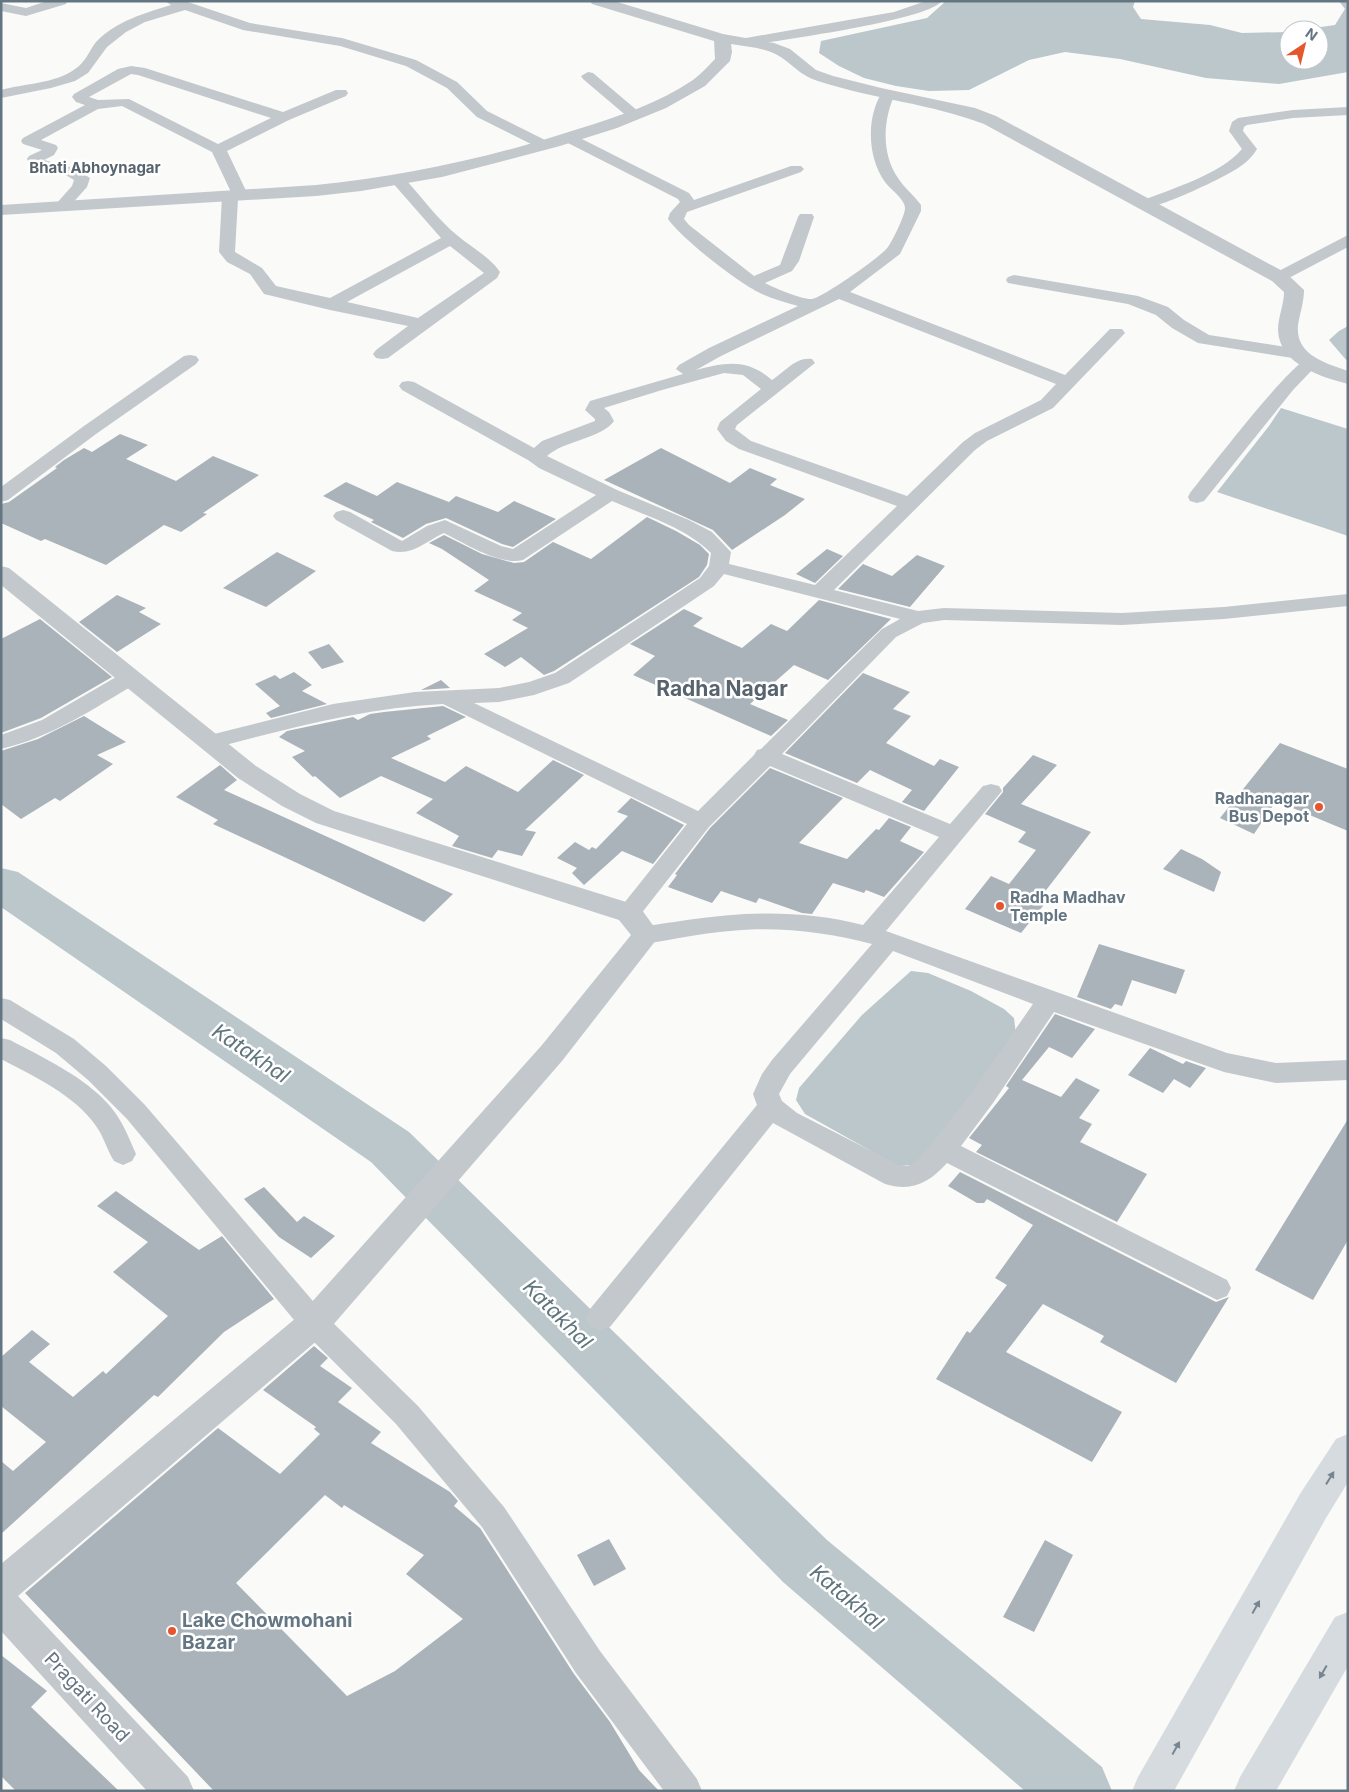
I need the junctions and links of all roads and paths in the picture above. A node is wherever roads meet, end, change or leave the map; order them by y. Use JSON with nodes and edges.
{"nodes":[{"id":1,"x":8,"y":1,"type":"edge"},
{"id":2,"x":61,"y":1,"type":"edge"},
{"id":3,"x":596,"y":1,"type":"edge"},
{"id":4,"x":936,"y":1,"type":"edge"},
{"id":5,"x":178,"y":4,"type":"edge"},
{"id":6,"x":1,"y":7,"type":"edge"},
{"id":7,"x":20,"y":11,"type":"junction"},
{"id":8,"x":722,"y":38,"type":"junction"},
{"id":9,"x":746,"y":42,"type":"junction"},
{"id":10,"x":588,"y":76,"type":"dead end"},
{"id":11,"x":341,"y":93,"type":"dead end"},
{"id":12,"x":1,"y":94,"type":"edge"},
{"id":13,"x":888,"y":94,"type":"junction"},
{"id":14,"x":94,"y":105,"type":"junction"},
{"id":15,"x":1348,"y":112,"type":"edge"},
{"id":16,"x":634,"y":115,"type":"junction"},
{"id":17,"x":284,"y":117,"type":"junction"},
{"id":18,"x":569,"y":138,"type":"junction"},
{"id":19,"x":544,"y":145,"type":"junction"},
{"id":20,"x":219,"y":150,"type":"junction"},
{"id":21,"x":796,"y":169,"type":"dead end"},
{"id":22,"x":399,"y":181,"type":"junction"},
{"id":23,"x":235,"y":195,"type":"junction"},
{"id":24,"x":64,"y":204,"type":"junction"},
{"id":25,"x":1144,"y":205,"type":"junction"},
{"id":26,"x":682,"y":209,"type":"junction"},
{"id":27,"x":1,"y":210,"type":"edge"},
{"id":28,"x":806,"y":217,"type":"dead end"},
{"id":29,"x":451,"y":238,"type":"junction"},
{"id":30,"x":1348,"y":240,"type":"edge"},
{"id":31,"x":1279,"y":277,"type":"junction"},
{"id":32,"x":1014,"y":280,"type":"dead end"},
{"id":33,"x":753,"y":282,"type":"junction"},
{"id":34,"x":838,"y":293,"type":"junction"},
{"id":35,"x":330,"y":305,"type":"junction"},
{"id":36,"x":816,"y":305,"type":"junction"},
{"id":37,"x":421,"y":324,"type":"junction"},
{"id":38,"x":1116,"y":333,"type":"dead end"},
{"id":39,"x":382,"y":354,"type":"dead end"},
{"id":40,"x":1304,"y":358,"type":"junction"},
{"id":41,"x":190,"y":360,"type":"dead end"},
{"id":42,"x":806,"y":363,"type":"dead end"},
{"id":43,"x":1348,"y":378,"type":"edge"},
{"id":44,"x":1069,"y":383,"type":"junction"},
{"id":45,"x":408,"y":386,"type":"dead end"},
{"id":46,"x":656,"y":386,"type":"junction"},
{"id":47,"x":772,"y":389,"type":"junction"},
{"id":48,"x":535,"y":456,"type":"junction"},
{"id":49,"x":610,"y":494,"type":"junction"},
{"id":50,"x":1,"y":496,"type":"edge"},
{"id":51,"x":1196,"y":497,"type":"dead end"},
{"id":52,"x":910,"y":504,"type":"junction"},
{"id":53,"x":343,"y":516,"type":"dead end"},
{"id":54,"x":719,"y":567,"type":"junction"},
{"id":55,"x":1,"y":573,"type":"edge"},
{"id":56,"x":820,"y":592,"type":"junction"},
{"id":57,"x":1348,"y":600,"type":"edge"},
{"id":58,"x":918,"y":617,"type":"junction"},
{"id":59,"x":130,"y":678,"type":"junction"},
{"id":60,"x":445,"y":697,"type":"junction"},
{"id":61,"x":1,"y":742,"type":"edge"},
{"id":62,"x":210,"y":742,"type":"junction"},
{"id":63,"x":766,"y":756,"type":"junction"},
{"id":64,"x":991,"y":791,"type":"dead end"},
{"id":65,"x":701,"y":822,"type":"junction"},
{"id":66,"x":954,"y":834,"type":"junction"},
{"id":67,"x":629,"y":913,"type":"junction"},
{"id":68,"x":646,"y":935,"type":"junction"},
{"id":69,"x":879,"y":937,"type":"junction"},
{"id":70,"x":1049,"y":1000,"type":"junction"},
{"id":71,"x":1,"y":1007,"type":"edge"},
{"id":72,"x":1,"y":1047,"type":"edge"},
{"id":73,"x":1348,"y":1070,"type":"edge"},
{"id":74,"x":771,"y":1106,"type":"junction"},
{"id":75,"x":943,"y":1149,"type":"junction"},
{"id":76,"x":124,"y":1154,"type":"dead end"},
{"id":77,"x":1217,"y":1288,"type":"dead end"},
{"id":78,"x":600,"y":1318,"type":"dead end"},
{"id":79,"x":314,"y":1323,"type":"junction"},
{"id":80,"x":1348,"y":1450,"type":"edge"},
{"id":81,"x":1,"y":1587,"type":"edge"},
{"id":82,"x":1,"y":1604,"type":"edge"},
{"id":83,"x":1348,"y":1630,"type":"edge"},
{"id":84,"x":174,"y":1791,"type":"edge"},
{"id":85,"x":685,"y":1791,"type":"edge"},
{"id":86,"x":1152,"y":1791,"type":"edge"},
{"id":87,"x":1254,"y":1791,"type":"edge"}],
"edges":[{"from":1,"to":7,"type":"street"},
{"from":2,"to":7,"type":"street"},
{"from":3,"to":8,"type":"street"},
{"from":4,"to":9,"type":"street"},
{"from":5,"to":12,"type":"street"},
{"from":5,"to":19,"type":"street"},
{"from":6,"to":7,"type":"street"},
{"from":8,"to":9,"type":"street"},
{"from":8,"to":16,"type":"street"},
{"from":9,"to":13,"type":"street"},
{"from":10,"to":16,"type":"street"},
{"from":11,"to":17,"type":"street"},
{"from":13,"to":25,"type":"street"},
{"from":13,"to":34,"type":"street"},
{"from":14,"to":17,"type":"street"},
{"from":14,"to":20,"type":"street"},
{"from":14,"to":24,"type":"street"},
{"from":15,"to":25,"type":"street"},
{"from":16,"to":18,"type":"street"},
{"from":17,"to":20,"type":"street"},
{"from":18,"to":19,"type":"street"},
{"from":18,"to":26,"type":"street"},
{"from":19,"to":22,"type":"street"},
{"from":20,"to":23,"type":"street"},
{"from":21,"to":26,"type":"street"},
{"from":22,"to":23,"type":"street"},
{"from":22,"to":29,"type":"street"},
{"from":23,"to":24,"type":"street"},
{"from":23,"to":35,"type":"street"},
{"from":24,"to":27,"type":"street"},
{"from":25,"to":31,"type":"street"},
{"from":26,"to":33,"type":"street"},
{"from":28,"to":33,"type":"street"},
{"from":29,"to":35,"type":"street"},
{"from":29,"to":37,"type":"street"},
{"from":30,"to":31,"type":"street"},
{"from":31,"to":40,"type":"street"},
{"from":32,"to":40,"type":"street"},
{"from":33,"to":36,"type":"street"},
{"from":34,"to":36,"type":"street"},
{"from":34,"to":44,"type":"street"},
{"from":35,"to":37,"type":"street"},
{"from":36,"to":46,"type":"street"},
{"from":37,"to":39,"type":"street"},
{"from":38,"to":44,"type":"street"},
{"from":40,"to":43,"type":"street"},
{"from":40,"to":51,"type":"street"},
{"from":41,"to":50,"type":"street"},
{"from":42,"to":47,"type":"street"},
{"from":44,"to":52,"type":"street"},
{"from":45,"to":48,"type":"street"},
{"from":46,"to":47,"type":"street"},
{"from":46,"to":48,"type":"street"},
{"from":47,"to":52,"type":"street"},
{"from":48,"to":49,"type":"street"},
{"from":49,"to":53,"type":"street"},
{"from":49,"to":54,"type":"street"},
{"from":52,"to":56,"type":"street"},
{"from":54,"to":56,"type":"street"},
{"from":54,"to":60,"type":"street"},
{"from":55,"to":59,"type":"street"},
{"from":56,"to":58,"type":"street"},
{"from":57,"to":58,"type":"street"},
{"from":58,"to":63,"type":"street"},
{"from":59,"to":61,"type":"street"},
{"from":59,"to":62,"type":"street"},
{"from":60,"to":62,"type":"street"},
{"from":60,"to":65,"type":"street"},
{"from":62,"to":67,"type":"street"},
{"from":63,"to":65,"type":"street"},
{"from":63,"to":66,"type":"street"},
{"from":64,"to":66,"type":"street"},
{"from":65,"to":67,"type":"street"},
{"from":66,"to":69,"type":"street"},
{"from":67,"to":68,"type":"street"},
{"from":68,"to":69,"type":"street"},
{"from":68,"to":79,"type":"street"},
{"from":69,"to":70,"type":"street"},
{"from":69,"to":74,"type":"street"},
{"from":70,"to":73,"type":"street"},
{"from":70,"to":75,"type":"street"},
{"from":71,"to":79,"type":"street"},
{"from":72,"to":76,"type":"street"},
{"from":74,"to":75,"type":"street"},
{"from":74,"to":78,"type":"street"},
{"from":75,"to":77,"type":"street"},
{"from":79,"to":81,"type":"street"},
{"from":79,"to":85,"type":"street"},
{"from":86,"to":80,"type":"main road","one_way":true},
{"from":82,"to":84,"type":"street","name":"Pragati Road"},
{"from":83,"to":87,"type":"main road","one_way":true}]}
